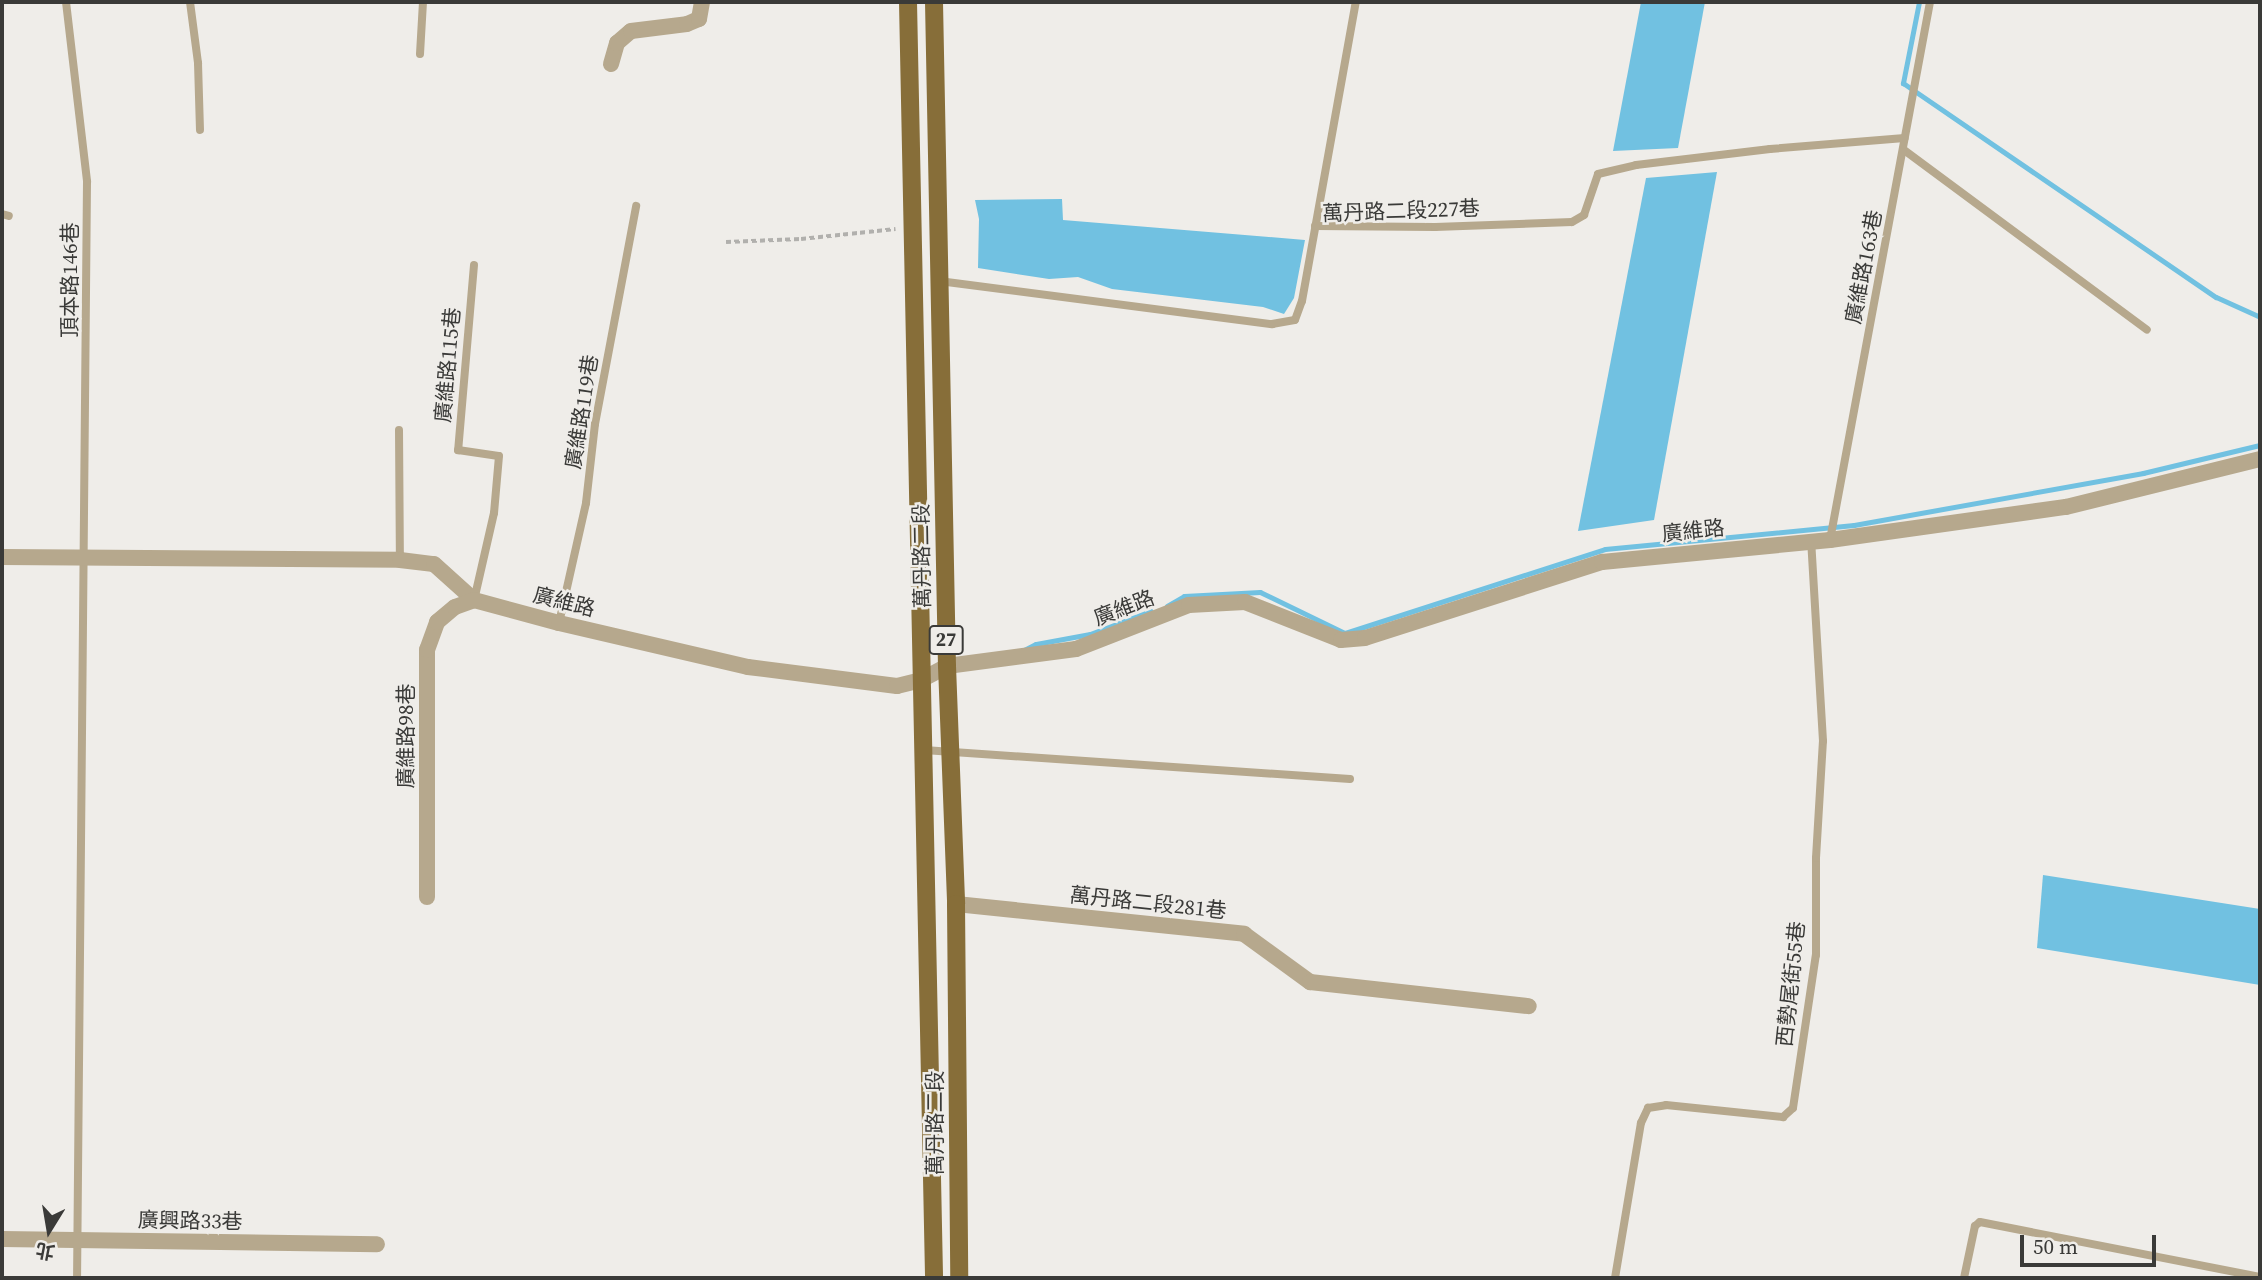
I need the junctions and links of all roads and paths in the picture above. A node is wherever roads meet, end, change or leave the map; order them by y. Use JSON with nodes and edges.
{"nodes":[{"id":1,"x":66,"y":2,"type":"edge"},
{"id":2,"x":190,"y":2,"type":"edge"},
{"id":3,"x":423,"y":2,"type":"edge"},
{"id":4,"x":702,"y":2,"type":"edge"},
{"id":5,"x":908,"y":2,"type":"edge"},
{"id":6,"x":934,"y":2,"type":"edge"},
{"id":7,"x":1356,"y":2,"type":"edge"},
{"id":8,"x":1930,"y":2,"type":"edge"},
{"id":9,"x":420,"y":54,"type":"dead end"},
{"id":10,"x":611,"y":64,"type":"dead end"},
{"id":11,"x":200,"y":130,"type":"dead end"},
{"id":12,"x":1905,"y":138,"type":"junction"},
{"id":13,"x":1904,"y":150,"type":"junction"},
{"id":14,"x":636,"y":206,"type":"dead end"},
{"id":15,"x":1315,"y":226,"type":"junction"},
{"id":16,"x":912,"y":227,"type":"junction"},
{"id":17,"x":726,"y":242,"type":"dead end"},
{"id":18,"x":474,"y":265,"type":"dead end"},
{"id":19,"x":939,"y":281,"type":"junction"},
{"id":20,"x":2147,"y":330,"type":"dead end"},
{"id":21,"x":399,"y":430,"type":"dead end"},
{"id":22,"x":2260,"y":459,"type":"edge"},
{"id":23,"x":1830,"y":540,"type":"junction"},
{"id":24,"x":1811,"y":541,"type":"junction"},
{"id":25,"x":2,"y":557,"type":"edge"},
{"id":26,"x":85,"y":560,"type":"junction"},
{"id":27,"x":400,"y":560,"type":"junction"},
{"id":28,"x":474,"y":600,"type":"junction"},
{"id":29,"x":559,"y":623,"type":"junction"},
{"id":30,"x":947,"y":666,"type":"junction"},
{"id":31,"x":922,"y":680,"type":"junction"},
{"id":32,"x":924,"y":750,"type":"junction"},
{"id":33,"x":951,"y":752,"type":"junction"},
{"id":34,"x":1350,"y":779,"type":"dead end"},
{"id":35,"x":427,"y":897,"type":"dead end"},
{"id":36,"x":956,"y":904,"type":"junction"},
{"id":37,"x":1529,"y":1006,"type":"dead end"},
{"id":38,"x":2,"y":1239,"type":"edge"},
{"id":39,"x":78,"y":1240,"type":"junction"},
{"id":40,"x":377,"y":1244,"type":"dead end"},
{"id":41,"x":2260,"y":1277,"type":"edge"},
{"id":42,"x":77,"y":1278,"type":"edge"},
{"id":43,"x":934,"y":1278,"type":"edge"},
{"id":44,"x":959,"y":1278,"type":"edge"},
{"id":45,"x":1615,"y":1278,"type":"edge"},
{"id":46,"x":1964,"y":1278,"type":"edge"}],
"edges":[{"from":1,"to":26,"type":"lane","name":"頂本路146巷"},
{"from":2,"to":11,"type":"lane"},
{"from":3,"to":9,"type":"lane"},
{"from":4,"to":10,"type":"street"},
{"from":5,"to":16,"type":"main road","name":"萬丹路二段","number":"27"},
{"from":6,"to":19,"type":"main road","name":"萬丹路二段","number":"27"},
{"from":7,"to":15,"type":"lane"},
{"from":8,"to":12,"type":"lane","name":"廣維路163巷"},
{"from":12,"to":13,"type":"lane","name":"廣維路163巷"},
{"from":12,"to":15,"type":"lane","name":"萬丹路二段227巷"},
{"from":13,"to":20,"type":"lane"},
{"from":13,"to":23,"type":"lane","name":"廣維路163巷"},
{"from":14,"to":29,"type":"lane","name":"廣維路119巷"},
{"from":15,"to":19,"type":"lane","name":"萬丹路二段227巷"},
{"from":16,"to":17,"type":"path"},
{"from":16,"to":31,"type":"main road","name":"萬丹路二段","number":"27"},
{"from":18,"to":28,"type":"lane","name":"廣維路115巷"},
{"from":19,"to":30,"type":"main road","name":"萬丹路二段","number":"27"},
{"from":21,"to":27,"type":"lane"},
{"from":22,"to":23,"type":"street","name":"廣維路"},
{"from":23,"to":24,"type":"street","name":"廣維路"},
{"from":24,"to":30,"type":"street","name":"廣維路"},
{"from":24,"to":45,"type":"lane","name":"西勢尾街55巷"},
{"from":25,"to":26,"type":"street","name":"廣維路"},
{"from":26,"to":27,"type":"street","name":"廣維路"},
{"from":26,"to":39,"type":"lane","name":"頂本路146巷"},
{"from":27,"to":28,"type":"street","name":"廣維路"},
{"from":28,"to":29,"type":"street","name":"廣維路"},
{"from":28,"to":35,"type":"street","name":"廣維路98巷"},
{"from":29,"to":31,"type":"street","name":"廣維路"},
{"from":30,"to":31,"type":"street","name":"廣維路"},
{"from":30,"to":33,"type":"main road","name":"萬丹路二段","number":"27"},
{"from":31,"to":32,"type":"main road","name":"萬丹路二段","number":"27"},
{"from":32,"to":33,"type":"lane"},
{"from":32,"to":43,"type":"main road","name":"萬丹路二段","number":"27"},
{"from":33,"to":34,"type":"lane"},
{"from":33,"to":36,"type":"main road","name":"萬丹路二段","number":"27"},
{"from":36,"to":37,"type":"street","name":"萬丹路二段281巷"},
{"from":36,"to":44,"type":"main road","name":"萬丹路二段","number":"27"},
{"from":38,"to":39,"type":"street","name":"廣興路33巷"},
{"from":39,"to":40,"type":"street","name":"廣興路33巷"},
{"from":39,"to":42,"type":"lane","name":"頂本路146巷"},
{"from":41,"to":46,"type":"lane"}]}
